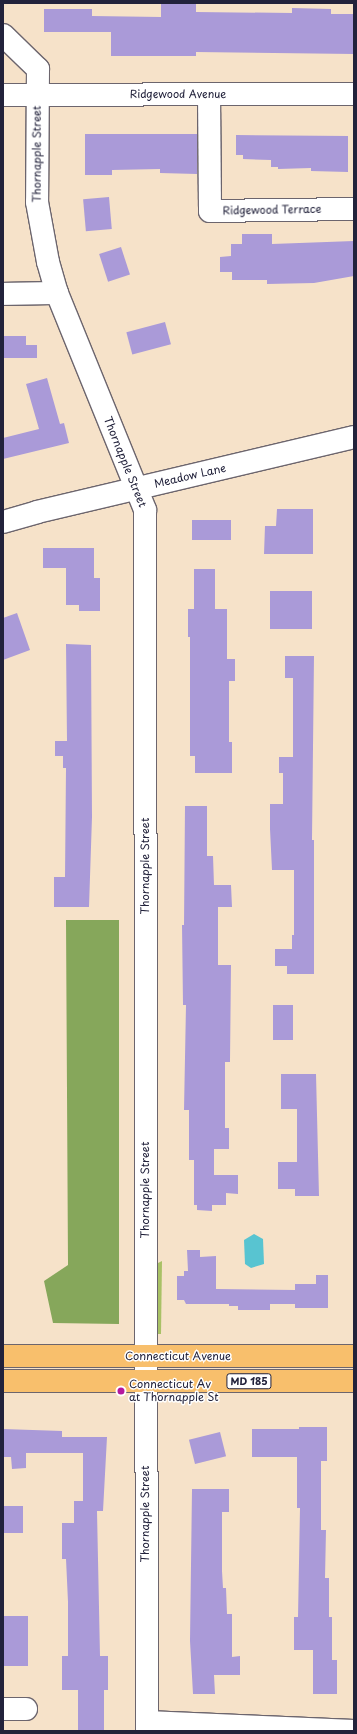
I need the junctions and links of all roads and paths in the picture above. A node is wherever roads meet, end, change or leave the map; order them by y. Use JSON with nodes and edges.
{"nodes":[{"id":1,"x":3,"y":35,"type":"edge"},
{"id":2,"x":209,"y":94,"type":"junction"},
{"id":3,"x":354,"y":94,"type":"edge"},
{"id":4,"x":3,"y":95,"type":"edge"},
{"id":5,"x":37,"y":95,"type":"junction"},
{"id":6,"x":354,"y":209,"type":"edge"},
{"id":7,"x":3,"y":294,"type":"edge"},
{"id":8,"x":57,"y":294,"type":"junction"},
{"id":9,"x":354,"y":437,"type":"edge"},
{"id":10,"x":136,"y":489,"type":"junction"},
{"id":11,"x":3,"y":522,"type":"edge"},
{"id":12,"x":3,"y":1356,"type":"edge"},
{"id":13,"x":145,"y":1356,"type":"junction"},
{"id":14,"x":354,"y":1356,"type":"edge"},
{"id":15,"x":3,"y":1381,"type":"edge"},
{"id":16,"x":145,"y":1381,"type":"junction"},
{"id":17,"x":354,"y":1381,"type":"edge"},
{"id":18,"x":3,"y":1709,"type":"edge"},
{"id":19,"x":26,"y":1709,"type":"dead end"},
{"id":20,"x":147,"y":1726,"type":"edge"},
{"id":21,"x":354,"y":1731,"type":"edge"}],
"edges":[{"from":1,"to":5,"type":"street","name":"Thornapple Street"},
{"from":2,"to":3,"type":"street","name":"Ridgewood Avenue"},
{"from":2,"to":5,"type":"street","name":"Ridgewood Avenue"},
{"from":2,"to":6,"type":"street","name":"Ridgewood Terrace"},
{"from":4,"to":5,"type":"street","name":"Ridgewood Avenue"},
{"from":5,"to":8,"type":"street","name":"Thornapple Street"},
{"from":7,"to":8,"type":"street"},
{"from":8,"to":10,"type":"street","name":"Thornapple Street"},
{"from":9,"to":10,"type":"street","name":"Meadow Lane"},
{"from":10,"to":11,"type":"street","name":"Meadow Lane"},
{"from":10,"to":13,"type":"street","name":"Thornapple Street"},
{"from":12,"to":13,"type":"main road","name":"Connecticut Avenue"},
{"from":13,"to":14,"type":"main road","name":"Connecticut Avenue"},
{"from":13,"to":16,"type":"street","name":"Thornapple Street"},
{"from":15,"to":16,"type":"main road","number":"MD 185"},
{"from":16,"to":17,"type":"main road","number":"MD 185"},
{"from":16,"to":20,"type":"street","name":"Thornapple Street"},
{"from":18,"to":19,"type":"street"},
{"from":20,"to":21,"type":"street"}]}
